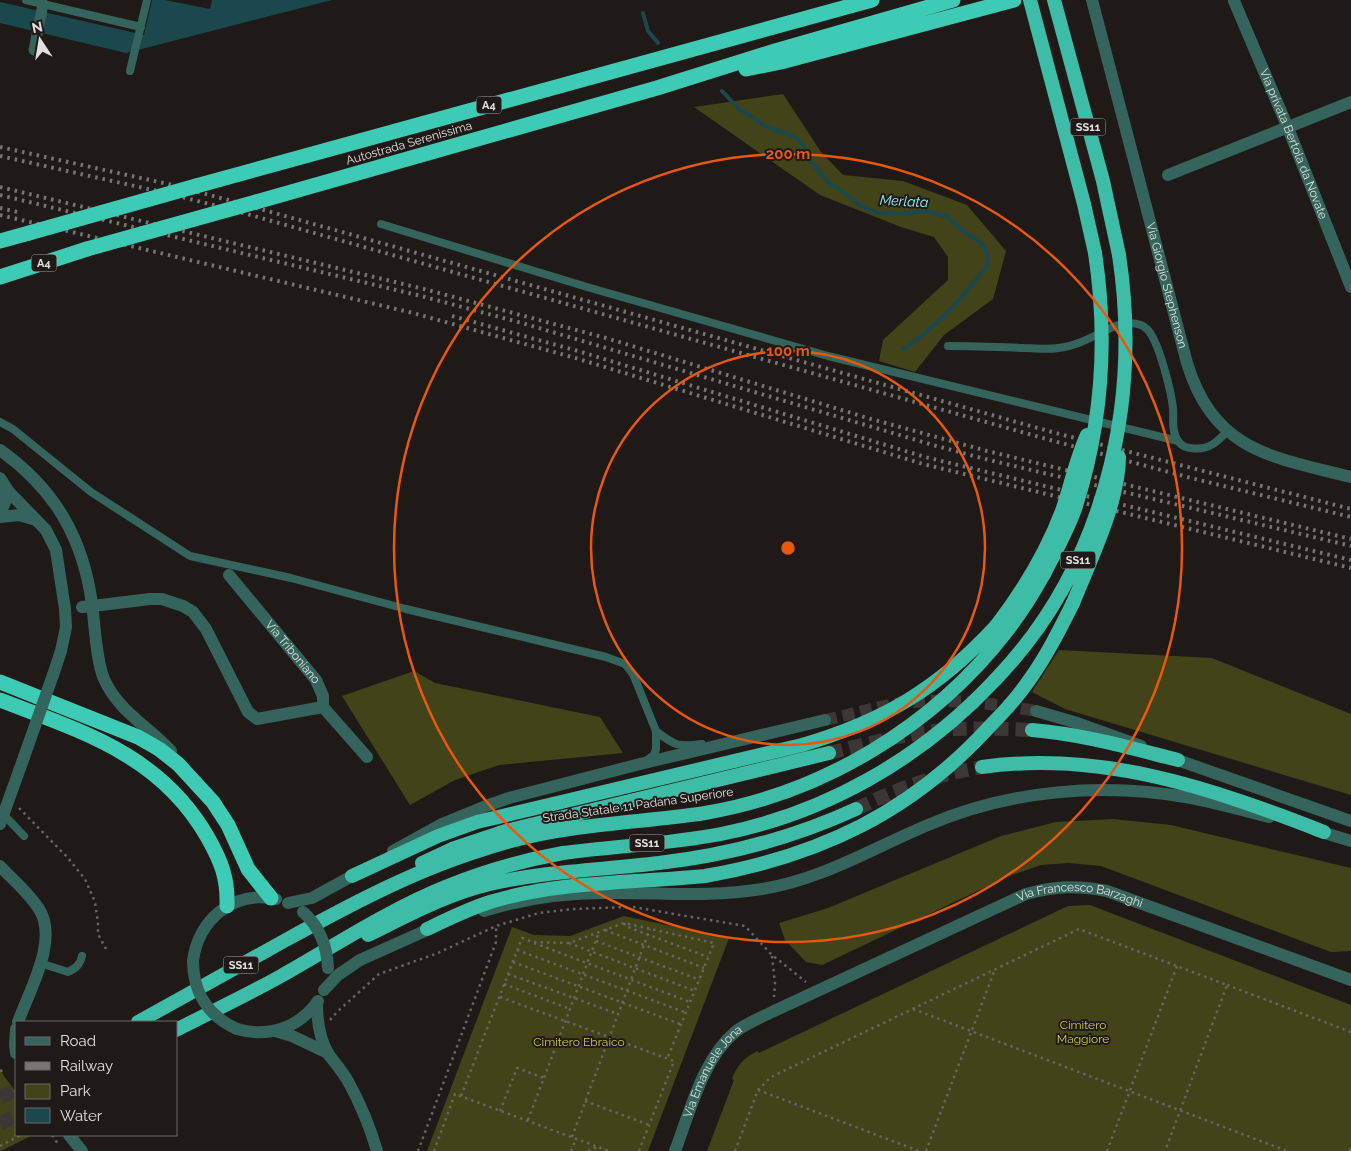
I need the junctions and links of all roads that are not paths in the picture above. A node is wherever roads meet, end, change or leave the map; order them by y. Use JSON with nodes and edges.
{"nodes":[{"id":1,"x":26,"y":0,"type":"edge"},
{"id":2,"x":147,"y":0,"type":"edge"},
{"id":3,"x":872,"y":0,"type":"edge"},
{"id":4,"x":953,"y":0,"type":"edge"},
{"id":5,"x":1014,"y":0,"type":"edge"},
{"id":6,"x":1030,"y":0,"type":"edge"},
{"id":7,"x":1054,"y":0,"type":"edge"},
{"id":8,"x":1092,"y":0,"type":"edge"},
{"id":9,"x":1234,"y":1,"type":"edge"},
{"id":10,"x":44,"y":2,"type":"edge"},
{"id":11,"x":141,"y":26,"type":"junction"},
{"id":12,"x":34,"y":50,"type":"dead end"},
{"id":13,"x":130,"y":71,"type":"dead end"},
{"id":14,"x":657,"y":88,"type":"junction"},
{"id":15,"x":1351,"y":102,"type":"edge"},
{"id":16,"x":1288,"y":128,"type":"junction"},
{"id":17,"x":1168,"y":175,"type":"dead end"},
{"id":18,"x":381,"y":224,"type":"dead end"},
{"id":19,"x":0,"y":241,"type":"edge"},
{"id":20,"x":87,"y":249,"type":"junction"},
{"id":21,"x":0,"y":273,"type":"edge"},
{"id":22,"x":0,"y":277,"type":"edge"},
{"id":23,"x":1351,"y":287,"type":"edge"},
{"id":24,"x":948,"y":346,"type":"dead end"},
{"id":25,"x":1096,"y":416,"type":"junction"},
{"id":26,"x":1119,"y":420,"type":"junction"},
{"id":27,"x":0,"y":422,"type":"edge"},
{"id":28,"x":1227,"y":432,"type":"junction"},
{"id":29,"x":1178,"y":441,"type":"junction"},
{"id":30,"x":0,"y":450,"type":"edge"},
{"id":31,"x":1351,"y":477,"type":"edge"},
{"id":32,"x":1,"y":479,"type":"edge"},
{"id":33,"x":0,"y":516,"type":"edge"},
{"id":34,"x":40,"y":523,"type":"junction"},
{"id":35,"x":228,"y":575,"type":"dead end"},
{"id":36,"x":65,"y":609,"type":"junction"},
{"id":37,"x":0,"y":682,"type":"edge"},
{"id":38,"x":0,"y":700,"type":"edge"},
{"id":39,"x":324,"y":707,"type":"junction"},
{"id":40,"x":1036,"y":711,"type":"tunnel mouth"},
{"id":41,"x":825,"y":720,"type":"tunnel mouth"},
{"id":42,"x":1032,"y":730,"type":"tunnel mouth"},
{"id":43,"x":656,"y":731,"type":"junction"},
{"id":44,"x":754,"y":738,"type":"junction"},
{"id":45,"x":829,"y":753,"type":"tunnel mouth"},
{"id":46,"x":367,"y":757,"type":"dead end"},
{"id":47,"x":1178,"y":760,"type":"junction"},
{"id":48,"x":640,"y":764,"type":"junction"},
{"id":49,"x":982,"y":768,"type":"tunnel mouth"},
{"id":50,"x":196,"y":782,"type":"junction"},
{"id":51,"x":856,"y":809,"type":"tunnel mouth"},
{"id":52,"x":2,"y":820,"type":"edge"},
{"id":53,"x":1351,"y":821,"type":"edge"},
{"id":54,"x":1324,"y":832,"type":"junction"},
{"id":55,"x":24,"y":836,"type":"dead end"},
{"id":56,"x":1351,"y":841,"type":"edge"},
{"id":57,"x":0,"y":866,"type":"edge"},
{"id":58,"x":352,"y":876,"type":"junction"},
{"id":59,"x":271,"y":898,"type":"junction"},
{"id":60,"x":288,"y":903,"type":"junction"},
{"id":61,"x":227,"y":906,"type":"junction"},
{"id":62,"x":344,"y":909,"type":"junction"},
{"id":63,"x":427,"y":929,"type":"junction"},
{"id":64,"x":82,"y":956,"type":"dead end"},
{"id":65,"x":40,"y":963,"type":"junction"},
{"id":66,"x":281,"y":976,"type":"junction"},
{"id":67,"x":1349,"y":978,"type":"edge"},
{"id":68,"x":324,"y":990,"type":"junction"},
{"id":69,"x":816,"y":991,"type":"joint"},
{"id":70,"x":317,"y":1003,"type":"junction"},
{"id":71,"x":18,"y":1021,"type":"edge"},
{"id":72,"x":140,"y":1021,"type":"edge"},
{"id":73,"x":178,"y":1029,"type":"edge"},
{"id":74,"x":275,"y":1031,"type":"junction"},
{"id":75,"x":328,"y":1053,"type":"junction"},
{"id":76,"x":71,"y":1136,"type":"edge"},
{"id":77,"x":82,"y":1151,"type":"edge"},
{"id":78,"x":377,"y":1151,"type":"edge"},
{"id":79,"x":675,"y":1151,"type":"edge"}],
"edges":[{"from":1,"to":10,"type":"lane"},
{"from":2,"to":11,"type":"lane"},
{"from":3,"to":19,"type":"highway","number":"A4","bridge":true},
{"from":4,"to":14,"type":"highway","number":"A4"},
{"from":5,"to":14,"type":"highway"},
{"from":6,"to":25,"type":"highway","name":"Strada Statale 11 Padana Superiore","number":"SS11","bridge":true},
{"from":7,"to":26,"type":"highway","number":"SS11","bridge":true},
{"from":8,"to":28,"type":"street","name":"Via Giorgio Stephenson"},
{"from":9,"to":16,"type":"street","name":"Via privata Bertola da Novate"},
{"from":10,"to":11,"type":"lane"},
{"from":10,"to":12,"type":"street"},
{"from":11,"to":13,"type":"lane"},
{"from":14,"to":20,"type":"highway","name":"Autostrada Serenissima","number":"A4","bridge":true},
{"from":15,"to":16,"type":"street"},
{"from":16,"to":17,"type":"street"},
{"from":16,"to":23,"type":"street","name":"Via privata Bertola da Novate"},
{"from":18,"to":29,"type":"lane"},
{"from":20,"to":21,"type":"highway","number":"A4"},
{"from":20,"to":22,"type":"highway","number":"A4"},
{"from":24,"to":29,"type":"lane"},
{"from":25,"to":58,"type":"highway","bridge":true},
{"from":25,"to":62,"type":"highway","name":"Strada Statale 11 Padana Superiore","number":"SS11","bridge":true},
{"from":26,"to":63,"type":"highway","bridge":true},
{"from":26,"to":66,"type":"highway","number":"SS11","bridge":true},
{"from":27,"to":43,"type":"lane"},
{"from":28,"to":29,"type":"lane"},
{"from":28,"to":31,"type":"street","name":"Via Giorgio Stephenson"},
{"from":30,"to":50,"type":"street"},
{"from":32,"to":33,"type":"street"},
{"from":32,"to":34,"type":"street"},
{"from":33,"to":34,"type":"street"},
{"from":34,"to":36,"type":"street"},
{"from":35,"to":39,"type":"street","name":"Via Triboniano"},
{"from":36,"to":39,"type":"street","bridge":true},
{"from":36,"to":52,"type":"street","bridge":true},
{"from":37,"to":50,"type":"highway"},
{"from":38,"to":61,"type":"highway"},
{"from":39,"to":46,"type":"street","name":"Via Triboniano"},
{"from":40,"to":47,"type":"street"},
{"from":41,"to":44,"type":"street"},
{"from":42,"to":47,"type":"highway"},
{"from":43,"to":44,"type":"lane"},
{"from":43,"to":48,"type":"lane"},
{"from":44,"to":48,"type":"street"},
{"from":45,"to":62,"type":"highway"},
{"from":47,"to":53,"type":"street"},
{"from":48,"to":58,"type":"street"},
{"from":49,"to":54,"type":"highway"},
{"from":50,"to":59,"type":"highway"},
{"from":51,"to":66,"type":"highway"},
{"from":52,"to":55,"type":"lane"},
{"from":54,"to":56,"type":"street"},
{"from":54,"to":63,"type":"street"},
{"from":57,"to":65,"type":"street"},
{"from":58,"to":60,"type":"street"},
{"from":59,"to":60,"type":"street"},
{"from":59,"to":61,"type":"street"},
{"from":60,"to":68,"type":"street","bridge":true},
{"from":61,"to":74,"type":"street","bridge":true},
{"from":62,"to":72,"type":"highway","name":"Strada Statale 11 Padana Superiore","number":"SS11"},
{"from":63,"to":68,"type":"street"},
{"from":64,"to":65,"type":"lane"},
{"from":65,"to":71,"type":"street"},
{"from":66,"to":73,"type":"highway","number":"SS11"},
{"from":67,"to":69,"type":"street","name":"Via Francesco Barzaghi"},
{"from":68,"to":70,"type":"street"},
{"from":69,"to":79,"type":"street","name":"Via Emanuele Jona"},
{"from":70,"to":74,"type":"street"},
{"from":70,"to":75,"type":"street"},
{"from":74,"to":75,"type":"street"},
{"from":75,"to":78,"type":"street"},
{"from":76,"to":77,"type":"street"}]}
